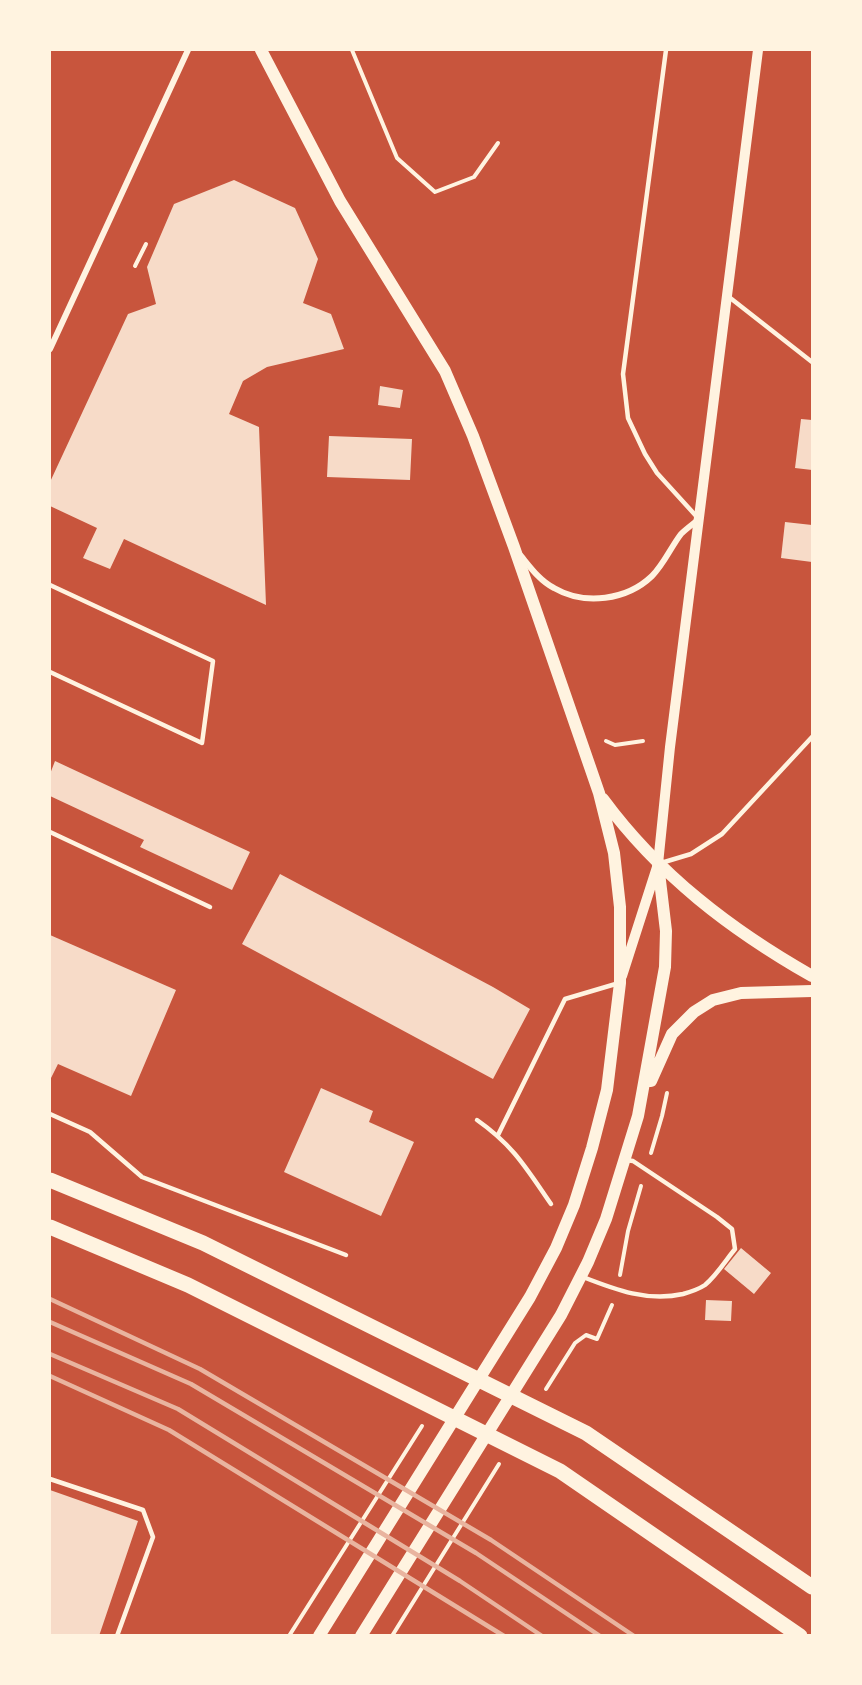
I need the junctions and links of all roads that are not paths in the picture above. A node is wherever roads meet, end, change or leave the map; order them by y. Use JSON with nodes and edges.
{"nodes":[{"id":1,"x":188,"y":50,"type":"edge"},
{"id":2,"x":261,"y":50,"type":"edge"},
{"id":3,"x":666,"y":50,"type":"edge"},
{"id":4,"x":758,"y":50,"type":"edge"},
{"id":5,"x":727,"y":296,"type":"junction"},
{"id":6,"x":50,"y":349,"type":"edge"},
{"id":7,"x":813,"y":362,"type":"edge"},
{"id":8,"x":699,"y":519,"type":"junction"},
{"id":9,"x":514,"y":547,"type":"junction"},
{"id":10,"x":50,"y":586,"type":"edge"},
{"id":11,"x":50,"y":672,"type":"edge"},
{"id":12,"x":813,"y":737,"type":"edge"},
{"id":13,"x":599,"y":793,"type":"junction"},
{"id":14,"x":50,"y":832,"type":"edge"},
{"id":15,"x":658,"y":864,"type":"junction"},
{"id":16,"x":210,"y":907,"type":"dead end"},
{"id":17,"x":813,"y":976,"type":"edge"},
{"id":18,"x":620,"y":983,"type":"junction"},
{"id":19,"x":813,"y":991,"type":"edge"},
{"id":20,"x":50,"y":1113,"type":"edge"},
{"id":21,"x":638,"y":1116,"type":"junction"},
{"id":22,"x":477,"y":1120,"type":"dead end"},
{"id":23,"x":498,"y":1135,"type":"junction"},
{"id":24,"x":626,"y":1160,"type":"junction"},
{"id":25,"x":50,"y":1180,"type":"edge"},
{"id":26,"x":550,"y":1204,"type":"dead end"},
{"id":27,"x":50,"y":1227,"type":"edge"},
{"id":28,"x":346,"y":1255,"type":"dead end"},
{"id":29,"x":580,"y":1276,"type":"junction"},
{"id":30,"x":50,"y":1479,"type":"edge"},
{"id":31,"x":813,"y":1587,"type":"edge"},
{"id":32,"x":117,"y":1635,"type":"edge"},
{"id":33,"x":319,"y":1635,"type":"edge"},
{"id":34,"x":361,"y":1635,"type":"edge"},
{"id":35,"x":800,"y":1635,"type":"edge"}],
"edges":[{"from":1,"to":6,"type":"street"},
{"from":2,"to":9,"type":"main road"},
{"from":3,"to":8,"type":"lane"},
{"from":4,"to":5,"type":"street"},
{"from":5,"to":7,"type":"lane"},
{"from":5,"to":8,"type":"street"},
{"from":8,"to":9,"type":"street"},
{"from":8,"to":15,"type":"street"},
{"from":9,"to":13,"type":"main road"},
{"from":10,"to":11,"type":"lane"},
{"from":12,"to":15,"type":"lane"},
{"from":13,"to":15,"type":"main road"},
{"from":13,"to":18,"type":"main road"},
{"from":14,"to":16,"type":"lane"},
{"from":15,"to":17,"type":"main road"},
{"from":15,"to":18,"type":"street"},
{"from":15,"to":21,"type":"main road"},
{"from":18,"to":23,"type":"lane"},
{"from":18,"to":33,"type":"main road"},
{"from":19,"to":21,"type":"main road"},
{"from":20,"to":28,"type":"lane"},
{"from":21,"to":24,"type":"main road"},
{"from":22,"to":23,"type":"lane"},
{"from":23,"to":26,"type":"lane"},
{"from":24,"to":29,"type":"main road"},
{"from":24,"to":29,"type":"lane"},
{"from":25,"to":31,"type":"main road"},
{"from":27,"to":35,"type":"main road"},
{"from":29,"to":34,"type":"main road"},
{"from":30,"to":32,"type":"lane"}]}
